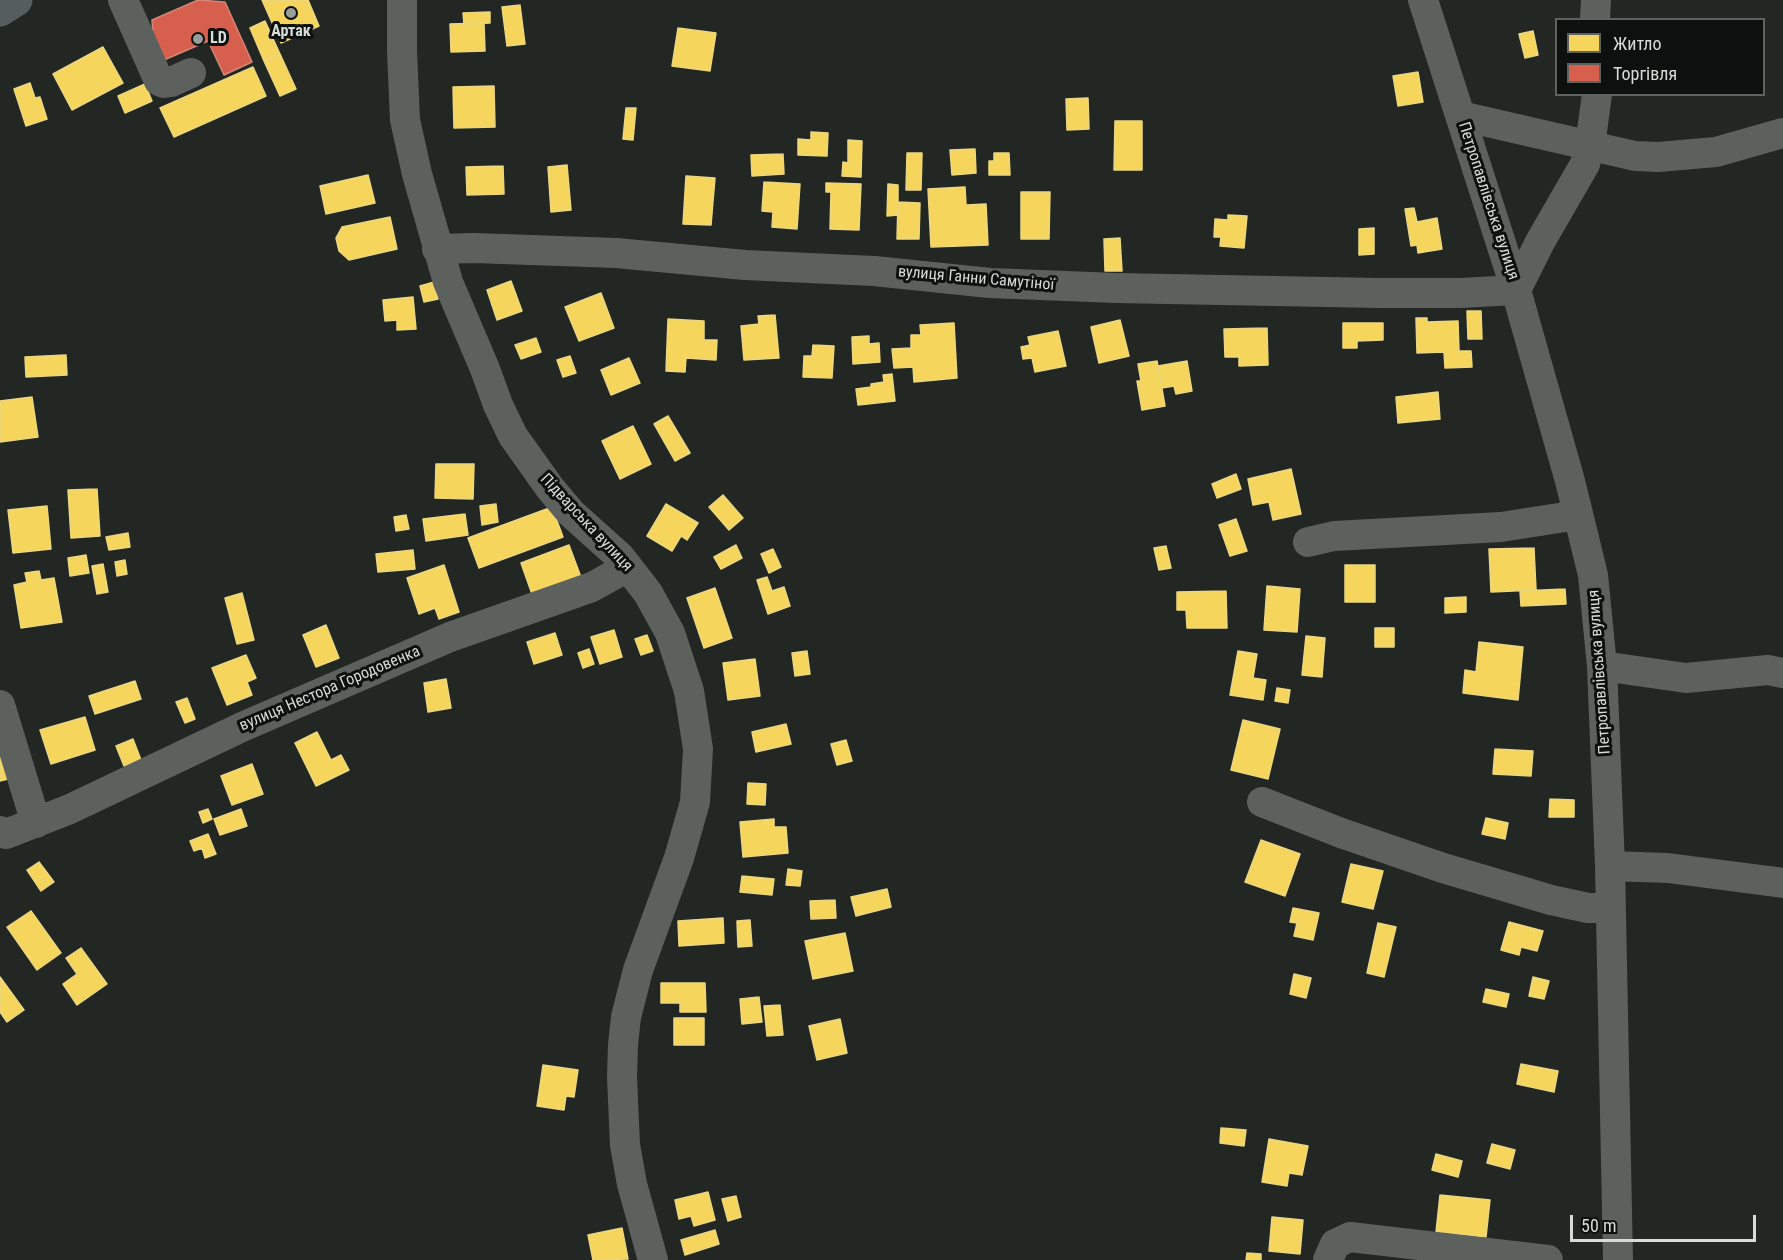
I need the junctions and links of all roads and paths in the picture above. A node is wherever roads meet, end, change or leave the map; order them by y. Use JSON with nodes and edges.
{"nodes":[{"id":1,"x":16,"y":0,"type":"edge"},
{"id":2,"x":123,"y":0,"type":"edge"},
{"id":3,"x":402,"y":0,"type":"edge"},
{"id":4,"x":1423,"y":0,"type":"edge"},
{"id":5,"x":1596,"y":0,"type":"edge"},
{"id":6,"x":0,"y":10,"type":"edge"},
{"id":7,"x":1595,"y":18,"type":"edge"},
{"id":8,"x":191,"y":74,"type":"dead end"},
{"id":9,"x":1597,"y":96,"type":"edge"},
{"id":10,"x":1461,"y":116,"type":"junction"},
{"id":11,"x":1783,"y":133,"type":"edge"},
{"id":12,"x":1590,"y":146,"type":"junction"},
{"id":13,"x":437,"y":249,"type":"junction"},
{"id":14,"x":1516,"y":290,"type":"junction"},
{"id":15,"x":1578,"y":515,"type":"junction"},
{"id":16,"x":1308,"y":542,"type":"dead end"},
{"id":17,"x":628,"y":567,"type":"junction"},
{"id":18,"x":1602,"y":666,"type":"junction"},
{"id":19,"x":1783,"y":673,"type":"edge"},
{"id":20,"x":0,"y":705,"type":"edge"},
{"id":21,"x":1262,"y":802,"type":"dead end"},
{"id":22,"x":36,"y":823,"type":"junction"},
{"id":23,"x":2,"y":837,"type":"edge"},
{"id":24,"x":1610,"y":866,"type":"junction"},
{"id":25,"x":1783,"y":883,"type":"edge"},
{"id":26,"x":1611,"y":908,"type":"junction"},
{"id":27,"x":653,"y":1260,"type":"edge"},
{"id":28,"x":1328,"y":1260,"type":"edge"},
{"id":29,"x":1548,"y":1260,"type":"edge"},
{"id":30,"x":1618,"y":1260,"type":"edge"}],
"edges":[{"from":1,"to":6,"type":"main road"},
{"from":2,"to":8,"type":"street"},
{"from":3,"to":13,"type":"street","name":"Підварська вулиця"},
{"from":4,"to":10,"type":"street","name":"Петропавлівська вулиця"},
{"from":5,"to":7,"type":"street"},
{"from":9,"to":12,"type":"street"},
{"from":10,"to":12,"type":"street"},
{"from":10,"to":14,"type":"street","name":"Петропавлівська вулиця"},
{"from":11,"to":12,"type":"street"},
{"from":12,"to":14,"type":"street"},
{"from":13,"to":14,"type":"street","name":"вулиця Ганни Самутіної"},
{"from":13,"to":17,"type":"street","name":"Підварська вулиця"},
{"from":14,"to":15,"type":"street","name":"Петропавлівська вулиця"},
{"from":15,"to":16,"type":"street"},
{"from":15,"to":18,"type":"street","name":"Петропавлівська вулиця"},
{"from":17,"to":22,"type":"street","name":"вулиця Нестора Городовенка"},
{"from":17,"to":27,"type":"street","name":"Підварська вулиця"},
{"from":18,"to":19,"type":"street"},
{"from":18,"to":24,"type":"street","name":"Петропавлівська вулиця"},
{"from":20,"to":22,"type":"street"},
{"from":21,"to":26,"type":"street"},
{"from":22,"to":23,"type":"street","name":"вулиця Нестора Городовенка"},
{"from":24,"to":25,"type":"street"},
{"from":24,"to":26,"type":"street","name":"Петропавлівська вулиця"},
{"from":26,"to":30,"type":"street","name":"Петропавлівська вулиця"},
{"from":28,"to":29,"type":"street"}]}
